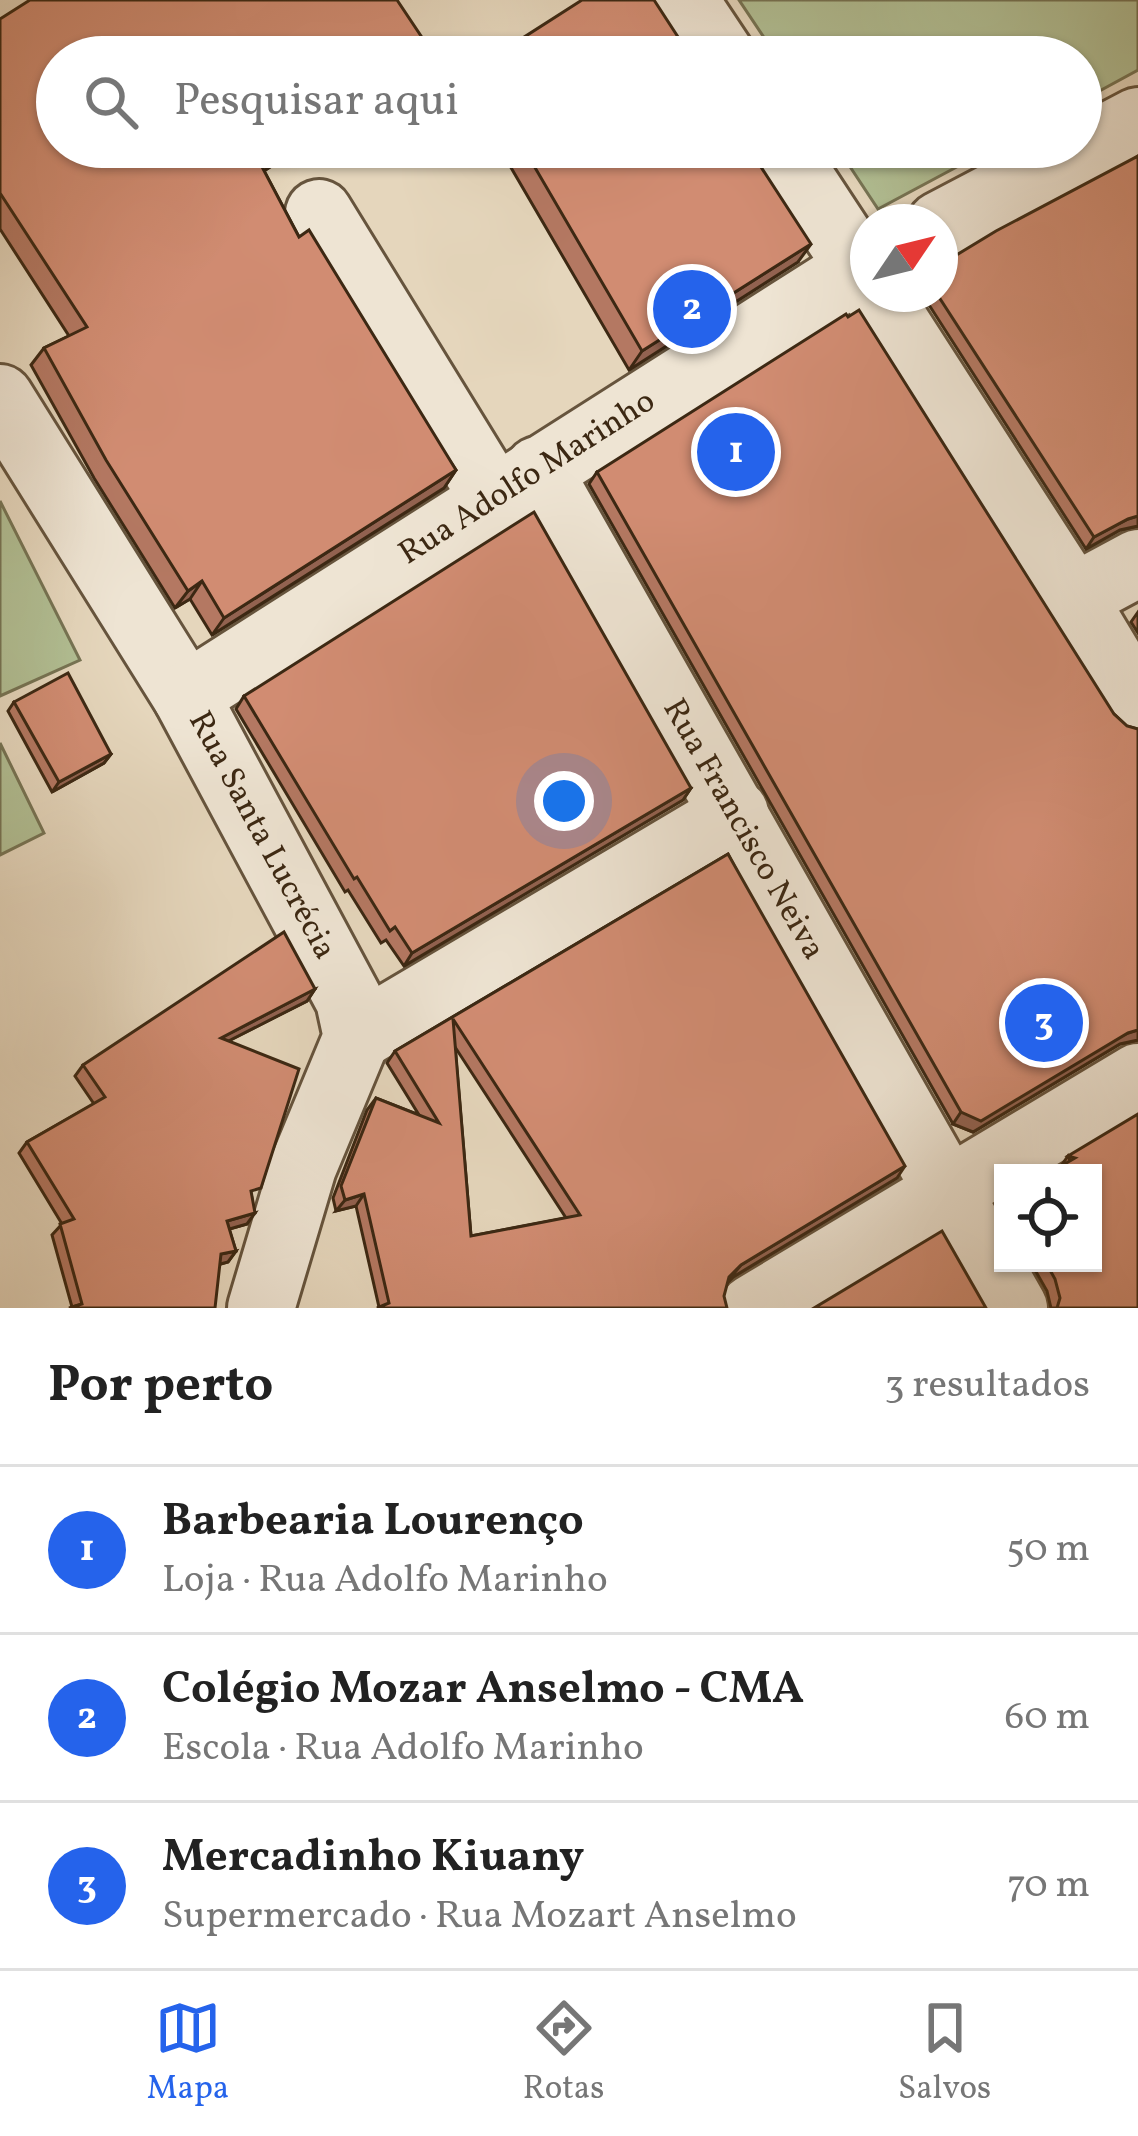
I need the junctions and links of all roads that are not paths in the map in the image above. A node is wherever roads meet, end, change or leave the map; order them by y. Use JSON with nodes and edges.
{"nodes":[{"id":1,"x":684,"y":0,"type":"edge"},
{"id":2,"x":708,"y":36,"type":"edge"},
{"id":3,"x":1138,"y":121,"type":"edge"},
{"id":4,"x":1102,"y":140,"type":"edge"},
{"id":5,"x":795,"y":168,"type":"edge"},
{"id":6,"x":1048,"y":168,"type":"edge"},
{"id":7,"x":319,"y":213,"type":"dead end"},
{"id":8,"x":958,"y":215,"type":"edge"},
{"id":9,"x":850,"y":249,"type":"edge"},
{"id":10,"x":850,"y":287,"type":"edge"},
{"id":11,"x":891,"y":312,"type":"edge"},
{"id":12,"x":0,"y":398,"type":"edge"},
{"id":13,"x":516,"y":484,"type":"junction"},
{"id":14,"x":1138,"y":563,"type":"edge"},
{"id":15,"x":1073,"y":598,"type":"junction"},
{"id":16,"x":186,"y":696,"type":"junction"},
{"id":17,"x":1138,"y":706,"type":"edge"},
{"id":18,"x":735,"y":813,"type":"junction"},
{"id":19,"x":357,"y":1037,"type":"junction"},
{"id":20,"x":1138,"y":1077,"type":"edge"},
{"id":21,"x":947,"y":1192,"type":"junction"},
{"id":22,"x":769,"y":1304,"type":"edge"},
{"id":23,"x":261,"y":1308,"type":"edge"},
{"id":24,"x":1014,"y":1308,"type":"edge"}],
"edges":[{"from":1,"to":2,"type":"street"},
{"from":3,"to":4,"type":"street"},
{"from":5,"to":9,"type":"street"},
{"from":6,"to":8,"type":"street"},
{"from":7,"to":13,"type":"street","name":"Rua Francisco Neiva"},
{"from":10,"to":13,"type":"street","name":"Rua Adolfo Marinho"},
{"from":11,"to":15,"type":"street"},
{"from":12,"to":16,"type":"street","name":"Rua Santa Lucrécia"},
{"from":13,"to":16,"type":"street","name":"Rua Adolfo Marinho"},
{"from":13,"to":18,"type":"street","name":"Rua Francisco Neiva"},
{"from":14,"to":15,"type":"street"},
{"from":15,"to":17,"type":"street"},
{"from":16,"to":19,"type":"street","name":"Rua Santa Lucrécia"},
{"from":18,"to":19,"type":"street"},
{"from":18,"to":21,"type":"street","name":"Rua Francisco Neiva"},
{"from":19,"to":23,"type":"street"},
{"from":20,"to":21,"type":"street"},
{"from":21,"to":22,"type":"street"},
{"from":21,"to":24,"type":"street","name":"Rua Francisco Neiva"}]}
